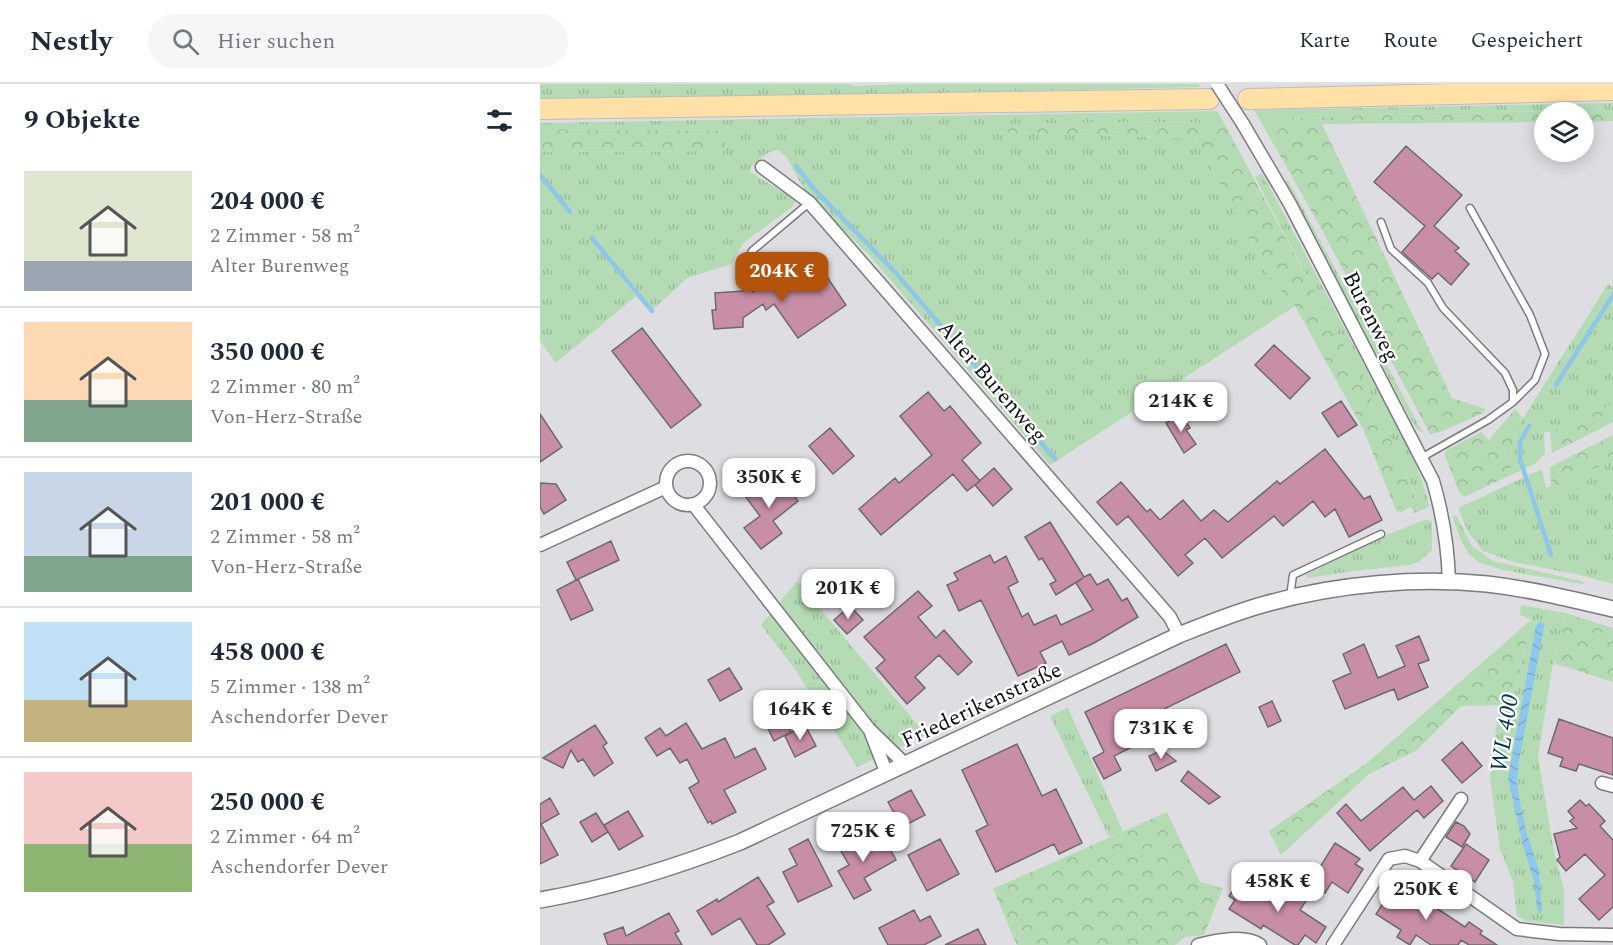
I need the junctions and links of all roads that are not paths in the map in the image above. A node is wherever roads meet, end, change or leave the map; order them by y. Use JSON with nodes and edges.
{"nodes":[{"id":1,"x":1613,"y":90,"type":"edge"},
{"id":2,"x":1213,"y":91,"type":"edge"},
{"id":3,"x":1248,"y":99,"type":"dead end"},
{"id":4,"x":540,"y":109,"type":"edge"},
{"id":5,"x":762,"y":167,"type":"dead end"},
{"id":6,"x":809,"y":202,"type":"junction"},
{"id":7,"x":1470,"y":208,"type":"dead end"},
{"id":8,"x":1381,"y":222,"type":"dead end"},
{"id":9,"x":744,"y":282,"type":"dead end"},
{"id":10,"x":1513,"y":402,"type":"junction"},
{"id":11,"x":1421,"y":458,"type":"junction"},
{"id":12,"x":666,"y":487,"type":"junction"},
{"id":13,"x":693,"y":504,"type":"junction"},
{"id":14,"x":1381,"y":534,"type":"dead end"},
{"id":15,"x":540,"y":545,"type":"edge"},
{"id":16,"x":1449,"y":582,"type":"junction"},
{"id":17,"x":1290,"y":598,"type":"junction"},
{"id":18,"x":1613,"y":609,"type":"edge"},
{"id":19,"x":1179,"y":635,"type":"junction"},
{"id":20,"x":869,"y":729,"type":"junction"},
{"id":21,"x":906,"y":765,"type":"junction"},
{"id":22,"x":887,"y":774,"type":"junction"},
{"id":23,"x":1461,"y":799,"type":"dead end"},
{"id":24,"x":1420,"y":861,"type":"junction"},
{"id":25,"x":540,"y":900,"type":"edge"},
{"id":26,"x":1613,"y":935,"type":"edge"},
{"id":27,"x":1198,"y":945,"type":"edge"},
{"id":28,"x":1260,"y":945,"type":"edge"},
{"id":29,"x":1333,"y":945,"type":"edge"}],
"edges":[{"from":1,"to":3,"type":"main road"},
{"from":2,"to":4,"type":"main road"},
{"from":2,"to":11,"type":"street","name":"Burenweg","bridge":true},
{"from":5,"to":6,"type":"street","name":"Alter Burenweg"},
{"from":6,"to":9,"type":"lane"},
{"from":6,"to":19,"type":"street","name":"Alter Burenweg"},
{"from":7,"to":10,"type":"lane"},
{"from":8,"to":10,"type":"lane"},
{"from":10,"to":11,"type":"lane"},
{"from":11,"to":16,"type":"street","name":"Burenweg"},
{"from":12,"to":13,"type":"street"},
{"from":12,"to":13,"type":"street"},
{"from":12,"to":15,"type":"street"},
{"from":13,"to":20,"type":"street"},
{"from":14,"to":17,"type":"lane"},
{"from":16,"to":17,"type":"street","name":"Friederikenstraße"},
{"from":16,"to":18,"type":"street","name":"Friederikenstraße"},
{"from":17,"to":19,"type":"street","name":"Friederikenstraße"},
{"from":19,"to":21,"type":"street","name":"Friederikenstraße"},
{"from":20,"to":21,"type":"street"},
{"from":20,"to":22,"type":"street"},
{"from":21,"to":22,"type":"street","name":"Friederikenstraße"},
{"from":22,"to":25,"type":"street","name":"Friederikenstraße"},
{"from":23,"to":24,"type":"street"},
{"from":24,"to":26,"type":"street"},
{"from":24,"to":29,"type":"street"},
{"from":27,"to":28,"type":"street"}]}
